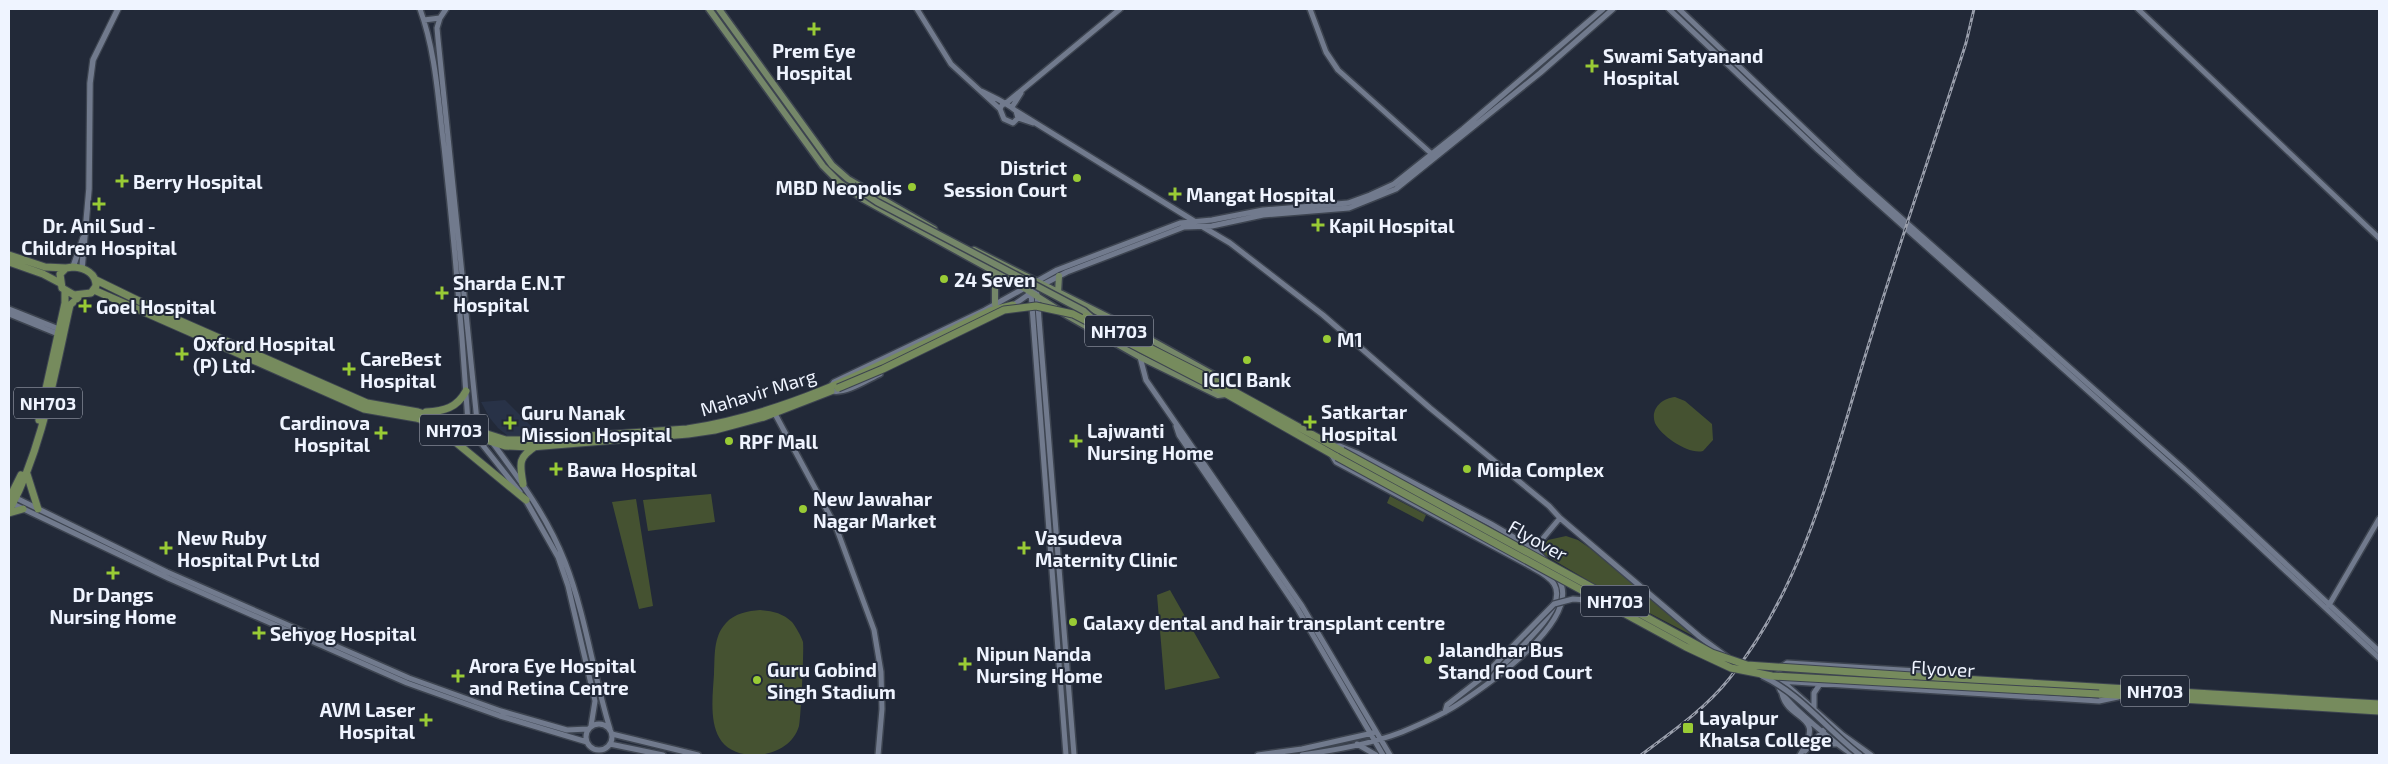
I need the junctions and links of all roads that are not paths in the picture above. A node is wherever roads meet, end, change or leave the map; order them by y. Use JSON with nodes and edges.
{"nodes":[{"id":1,"x":118,"y":9,"type":"edge"},
{"id":2,"x":420,"y":9,"type":"edge"},
{"id":3,"x":446,"y":9,"type":"edge"},
{"id":4,"x":709,"y":9,"type":"edge"},
{"id":5,"x":719,"y":9,"type":"edge"},
{"id":6,"x":917,"y":9,"type":"edge"},
{"id":7,"x":1120,"y":9,"type":"edge"},
{"id":8,"x":1310,"y":9,"type":"edge"},
{"id":9,"x":1602,"y":9,"type":"edge"},
{"id":10,"x":1613,"y":9,"type":"edge"},
{"id":11,"x":1669,"y":9,"type":"edge"},
{"id":12,"x":1679,"y":9,"type":"edge"},
{"id":13,"x":2138,"y":9,"type":"edge"},
{"id":14,"x":440,"y":18,"type":"junction"},
{"id":15,"x":424,"y":20,"type":"junction"},
{"id":16,"x":1580,"y":33,"type":"junction"},
{"id":17,"x":1023,"y":90,"type":"junction"},
{"id":18,"x":981,"y":91,"type":"junction"},
{"id":19,"x":1005,"y":104,"type":"junction"},
{"id":20,"x":1014,"y":109,"type":"junction"},
{"id":21,"x":1000,"y":110,"type":"junction"},
{"id":22,"x":1018,"y":118,"type":"junction"},
{"id":23,"x":1033,"y":123,"type":"junction"},
{"id":24,"x":1434,"y":156,"type":"junction"},
{"id":25,"x":848,"y":179,"type":"junction"},
{"id":26,"x":1195,"y":222,"type":"junction"},
{"id":27,"x":1202,"y":226,"type":"junction"},
{"id":28,"x":86,"y":228,"type":"junction"},
{"id":29,"x":2379,"y":238,"type":"edge"},
{"id":30,"x":9,"y":255,"type":"edge"},
{"id":31,"x":9,"y":262,"type":"edge"},
{"id":32,"x":69,"y":268,"type":"junction"},
{"id":33,"x":82,"y":268,"type":"junction"},
{"id":34,"x":990,"y":269,"type":"junction"},
{"id":35,"x":1059,"y":276,"type":"junction"},
{"id":36,"x":96,"y":280,"type":"junction"},
{"id":37,"x":60,"y":283,"type":"junction"},
{"id":38,"x":1024,"y":288,"type":"junction"},
{"id":39,"x":1037,"y":289,"type":"junction"},
{"id":40,"x":94,"y":290,"type":"junction"},
{"id":41,"x":65,"y":291,"type":"junction"},
{"id":42,"x":1058,"y":293,"type":"junction"},
{"id":43,"x":80,"y":296,"type":"junction"},
{"id":44,"x":995,"y":304,"type":"junction"},
{"id":45,"x":9,"y":309,"type":"edge"},
{"id":46,"x":9,"y":314,"type":"edge"},
{"id":47,"x":1094,"y":319,"type":"junction"},
{"id":48,"x":59,"y":332,"type":"junction"},
{"id":49,"x":1140,"y":357,"type":"junction"},
{"id":50,"x":1216,"y":384,"type":"junction"},
{"id":51,"x":834,"y":387,"type":"junction"},
{"id":52,"x":1226,"y":390,"type":"junction"},
{"id":53,"x":466,"y":391,"type":"junction"},
{"id":54,"x":773,"y":411,"type":"junction"},
{"id":55,"x":418,"y":412,"type":"junction"},
{"id":56,"x":432,"y":423,"type":"junction"},
{"id":57,"x":470,"y":429,"type":"junction"},
{"id":58,"x":486,"y":433,"type":"junction"},
{"id":59,"x":37,"y":438,"type":"junction"},
{"id":60,"x":478,"y":438,"type":"junction"},
{"id":61,"x":492,"y":442,"type":"junction"},
{"id":62,"x":536,"y":446,"type":"junction"},
{"id":63,"x":1336,"y":452,"type":"junction"},
{"id":64,"x":27,"y":473,"type":"junction"},
{"id":65,"x":523,"y":484,"type":"junction"},
{"id":66,"x":526,"y":500,"type":"junction"},
{"id":67,"x":11,"y":503,"type":"edge"},
{"id":68,"x":23,"y":509,"type":"joint"},
{"id":69,"x":38,"y":509,"type":"junction"},
{"id":70,"x":1560,"y":518,"type":"junction"},
{"id":71,"x":2379,"y":519,"type":"edge"},
{"id":72,"x":1534,"y":549,"type":"junction"},
{"id":73,"x":1526,"y":564,"type":"junction"},
{"id":74,"x":1604,"y":602,"type":"junction"},
{"id":75,"x":2329,"y":606,"type":"junction"},
{"id":76,"x":2379,"y":651,"type":"edge"},
{"id":77,"x":2379,"y":658,"type":"edge"},
{"id":78,"x":1730,"y":659,"type":"junction"},
{"id":79,"x":1759,"y":674,"type":"junction"},
{"id":80,"x":1930,"y":676,"type":"junction"},
{"id":81,"x":1777,"y":681,"type":"junction"},
{"id":82,"x":1489,"y":683,"type":"junction"},
{"id":83,"x":1820,"y":684,"type":"junction"},
{"id":84,"x":1782,"y":693,"type":"junction"},
{"id":85,"x":2126,"y":696,"type":"junction"},
{"id":86,"x":2379,"y":704,"type":"edge"},
{"id":87,"x":1814,"y":710,"type":"junction"},
{"id":88,"x":2379,"y":711,"type":"edge"},
{"id":89,"x":1445,"y":712,"type":"junction"},
{"id":90,"x":1830,"y":724,"type":"junction"},
{"id":91,"x":590,"y":728,"type":"junction"},
{"id":92,"x":611,"y":731,"type":"junction"},
{"id":93,"x":1823,"y":732,"type":"junction"},
{"id":94,"x":1373,"y":733,"type":"junction"},
{"id":95,"x":1377,"y":739,"type":"junction"},
{"id":96,"x":587,"y":742,"type":"junction"},
{"id":97,"x":1813,"y":743,"type":"junction"},
{"id":98,"x":1357,"y":744,"type":"junction"},
{"id":99,"x":1838,"y":745,"type":"junction"},
{"id":100,"x":608,"y":746,"type":"junction"},
{"id":101,"x":595,"y":752,"type":"edge"},
{"id":102,"x":677,"y":753,"type":"edge"},
{"id":103,"x":603,"y":755,"type":"edge"},
{"id":104,"x":663,"y":755,"type":"edge"},
{"id":105,"x":698,"y":755,"type":"edge"},
{"id":106,"x":878,"y":755,"type":"edge"},
{"id":107,"x":1066,"y":755,"type":"edge"},
{"id":108,"x":1074,"y":755,"type":"edge"},
{"id":109,"x":1258,"y":755,"type":"edge"},
{"id":110,"x":1302,"y":755,"type":"edge"},
{"id":111,"x":1376,"y":755,"type":"edge"},
{"id":112,"x":1383,"y":755,"type":"edge"},
{"id":113,"x":1390,"y":755,"type":"edge"},
{"id":114,"x":1801,"y":755,"type":"edge"},
{"id":115,"x":1852,"y":755,"type":"edge"},
{"id":116,"x":1860,"y":755,"type":"edge"},
{"id":117,"x":1871,"y":755,"type":"edge"}],
"edges":[{"from":1,"to":28,"type":"main road"},
{"from":2,"to":15,"type":"street"},
{"from":3,"to":14,"type":"street"},
{"from":4,"to":34,"type":"main road"},
{"from":5,"to":25,"type":"main road"},
{"from":6,"to":18,"type":"street"},
{"from":7,"to":17,"type":"street"},
{"from":8,"to":24,"type":"street"},
{"from":9,"to":16,"type":"street"},
{"from":10,"to":16,"type":"street"},
{"from":11,"to":75,"type":"street"},
{"from":12,"to":75,"type":"street"},
{"from":13,"to":29,"type":"street"},
{"from":14,"to":15,"type":"street"},
{"from":14,"to":58,"type":"street"},
{"from":15,"to":53,"type":"street"},
{"from":16,"to":24,"type":"street"},
{"from":17,"to":19,"type":"street"},
{"from":17,"to":20,"type":"street"},
{"from":18,"to":19,"type":"street"},
{"from":18,"to":21,"type":"street"},
{"from":19,"to":20,"type":"street"},
{"from":19,"to":21,"type":"street"},
{"from":20,"to":22,"type":"street"},
{"from":20,"to":23,"type":"street"},
{"from":21,"to":22,"type":"street"},
{"from":22,"to":23,"type":"street"},
{"from":23,"to":26,"type":"street","name":"Flyover"},
{"from":24,"to":26,"type":"street"},
{"from":24,"to":27,"type":"street"},
{"from":25,"to":39,"type":"main road"},
{"from":25,"to":47,"type":"main road","bridge":true},
{"from":26,"to":27,"type":"street","name":"Flyover"},
{"from":26,"to":39,"type":"street"},
{"from":27,"to":35,"type":"street"},
{"from":27,"to":70,"type":"street","name":"Flyover"},
{"from":28,"to":32,"type":"main road"},
{"from":28,"to":33,"type":"main road"},
{"from":30,"to":32,"type":"highway"},
{"from":31,"to":37,"type":"highway"},
{"from":32,"to":33,"type":"highway"},
{"from":32,"to":37,"type":"highway"},
{"from":33,"to":36,"type":"highway","number":"NH703"},
{"from":34,"to":38,"type":"main road"},
{"from":34,"to":44,"type":"main road"},
{"from":35,"to":39,"type":"street"},
{"from":35,"to":42,"type":"main road"},
{"from":36,"to":40,"type":"highway"},
{"from":36,"to":55,"type":"highway","name":"Mahavir Marg","number":"NH703"},
{"from":37,"to":41,"type":"highway"},
{"from":38,"to":39,"type":"main road"},
{"from":38,"to":39,"type":"street"},
{"from":38,"to":44,"type":"street"},
{"from":39,"to":42,"type":"main road"},
{"from":39,"to":49,"type":"main road"},
{"from":39,"to":51,"type":"street"},
{"from":39,"to":107,"type":"street"},
{"from":39,"to":108,"type":"street"},
{"from":40,"to":43,"type":"highway"},
{"from":40,"to":56,"type":"highway","name":"Mahavir Marg","number":"NH703"},
{"from":41,"to":43,"type":"highway"},
{"from":41,"to":48,"type":"highway","number":"NH703"},
{"from":42,"to":52,"type":"main road"},
{"from":43,"to":59,"type":"highway","number":"NH703"},
{"from":44,"to":51,"type":"street"},
{"from":45,"to":48,"type":"street"},
{"from":46,"to":48,"type":"street"},
{"from":47,"to":50,"type":"highway","number":"NH703","bridge":true},
{"from":47,"to":51,"type":"highway","number":"NH703","bridge":true},
{"from":48,"to":59,"type":"highway","number":"NH703"},
{"from":49,"to":52,"type":"main road"},
{"from":49,"to":94,"type":"street"},
{"from":50,"to":51,"type":"highway","number":"NH703","bridge":true},
{"from":50,"to":52,"type":"highway","number":"NH703"},
{"from":51,"to":54,"type":"highway","name":"Mahavir Marg","number":"NH703"},
{"from":52,"to":63,"type":"highway","number":"NH703"},
{"from":53,"to":55,"type":"highway"},
{"from":53,"to":57,"type":"street"},
{"from":54,"to":58,"type":"highway","name":"Mahavir Marg","number":"NH703"},
{"from":54,"to":62,"type":"highway","name":"Mahavir Marg","number":"NH703"},
{"from":54,"to":106,"type":"street"},
{"from":55,"to":57,"type":"highway","name":"Mahavir Marg","number":"NH703"},
{"from":56,"to":60,"type":"highway","name":"Mahavir Marg","number":"NH703"},
{"from":56,"to":66,"type":"highway"},
{"from":57,"to":58,"type":"highway","name":"Mahavir Marg","number":"NH703"},
{"from":57,"to":60,"type":"street"},
{"from":58,"to":61,"type":"street"},
{"from":59,"to":64,"type":"highway","number":"NH703"},
{"from":59,"to":67,"type":"highway","number":"NH703"},
{"from":60,"to":61,"type":"highway","name":"Mahavir Marg","number":"NH703"},
{"from":60,"to":66,"type":"street"},
{"from":61,"to":62,"type":"highway","name":"Mahavir Marg","number":"NH703"},
{"from":61,"to":65,"type":"street"},
{"from":62,"to":65,"type":"highway"},
{"from":63,"to":72,"type":"street"},
{"from":63,"to":73,"type":"street"},
{"from":63,"to":74,"type":"highway","name":"Flyover","number":"NH703","bridge":true},
{"from":63,"to":78,"type":"highway","name":"Flyover","number":"NH703","bridge":true},
{"from":64,"to":67,"type":"highway","number":"NH703"},
{"from":64,"to":69,"type":"highway"},
{"from":65,"to":92,"type":"street"},
{"from":66,"to":91,"type":"street"},
{"from":67,"to":68,"type":"highway"},
{"from":67,"to":69,"type":"street"},
{"from":68,"to":96,"type":"street"},
{"from":69,"to":91,"type":"street"},
{"from":70,"to":72,"type":"street"},
{"from":70,"to":78,"type":"street","name":"Flyover","bridge":true},
{"from":71,"to":75,"type":"street"},
{"from":72,"to":73,"type":"street"},
{"from":72,"to":82,"type":"street"},
{"from":73,"to":82,"type":"street"},
{"from":74,"to":79,"type":"highway","name":"Flyover","number":"NH703","bridge":true},
{"from":74,"to":89,"type":"street","name":"Flyover","bridge":true},
{"from":75,"to":76,"type":"street"},
{"from":75,"to":77,"type":"street"},
{"from":78,"to":80,"type":"highway","name":"Flyover","number":"NH703","bridge":true},
{"from":79,"to":85,"type":"highway","name":"Flyover","number":"NH703","bridge":true},
{"from":79,"to":116,"type":"street","name":"Flyover","bridge":true},
{"from":80,"to":81,"type":"street"},
{"from":80,"to":86,"type":"highway","number":"NH703"},
{"from":81,"to":83,"type":"street"},
{"from":81,"to":84,"type":"street"},
{"from":81,"to":87,"type":"street"},
{"from":82,"to":89,"type":"street"},
{"from":83,"to":85,"type":"street"},
{"from":83,"to":87,"type":"street"},
{"from":84,"to":93,"type":"street"},
{"from":84,"to":114,"type":"street"},
{"from":85,"to":88,"type":"highway","number":"NH703"},
{"from":87,"to":90,"type":"street"},
{"from":89,"to":95,"type":"street"},
{"from":90,"to":93,"type":"street"},
{"from":90,"to":117,"type":"street"},
{"from":91,"to":92,"type":"street"},
{"from":91,"to":96,"type":"street"},
{"from":92,"to":100,"type":"street"},
{"from":92,"to":102,"type":"street"},
{"from":93,"to":97,"type":"street"},
{"from":93,"to":99,"type":"street"},
{"from":94,"to":95,"type":"street"},
{"from":94,"to":109,"type":"street"},
{"from":95,"to":98,"type":"street"},
{"from":95,"to":112,"type":"street"},
{"from":95,"to":113,"type":"street"},
{"from":96,"to":101,"type":"street"},
{"from":97,"to":99,"type":"street"},
{"from":97,"to":114,"type":"street"},
{"from":98,"to":110,"type":"street"},
{"from":98,"to":111,"type":"street"},
{"from":99,"to":115,"type":"street"},
{"from":100,"to":101,"type":"street"},
{"from":100,"to":103,"type":"street"},
{"from":100,"to":104,"type":"street"},
{"from":102,"to":105,"type":"street"}]}
